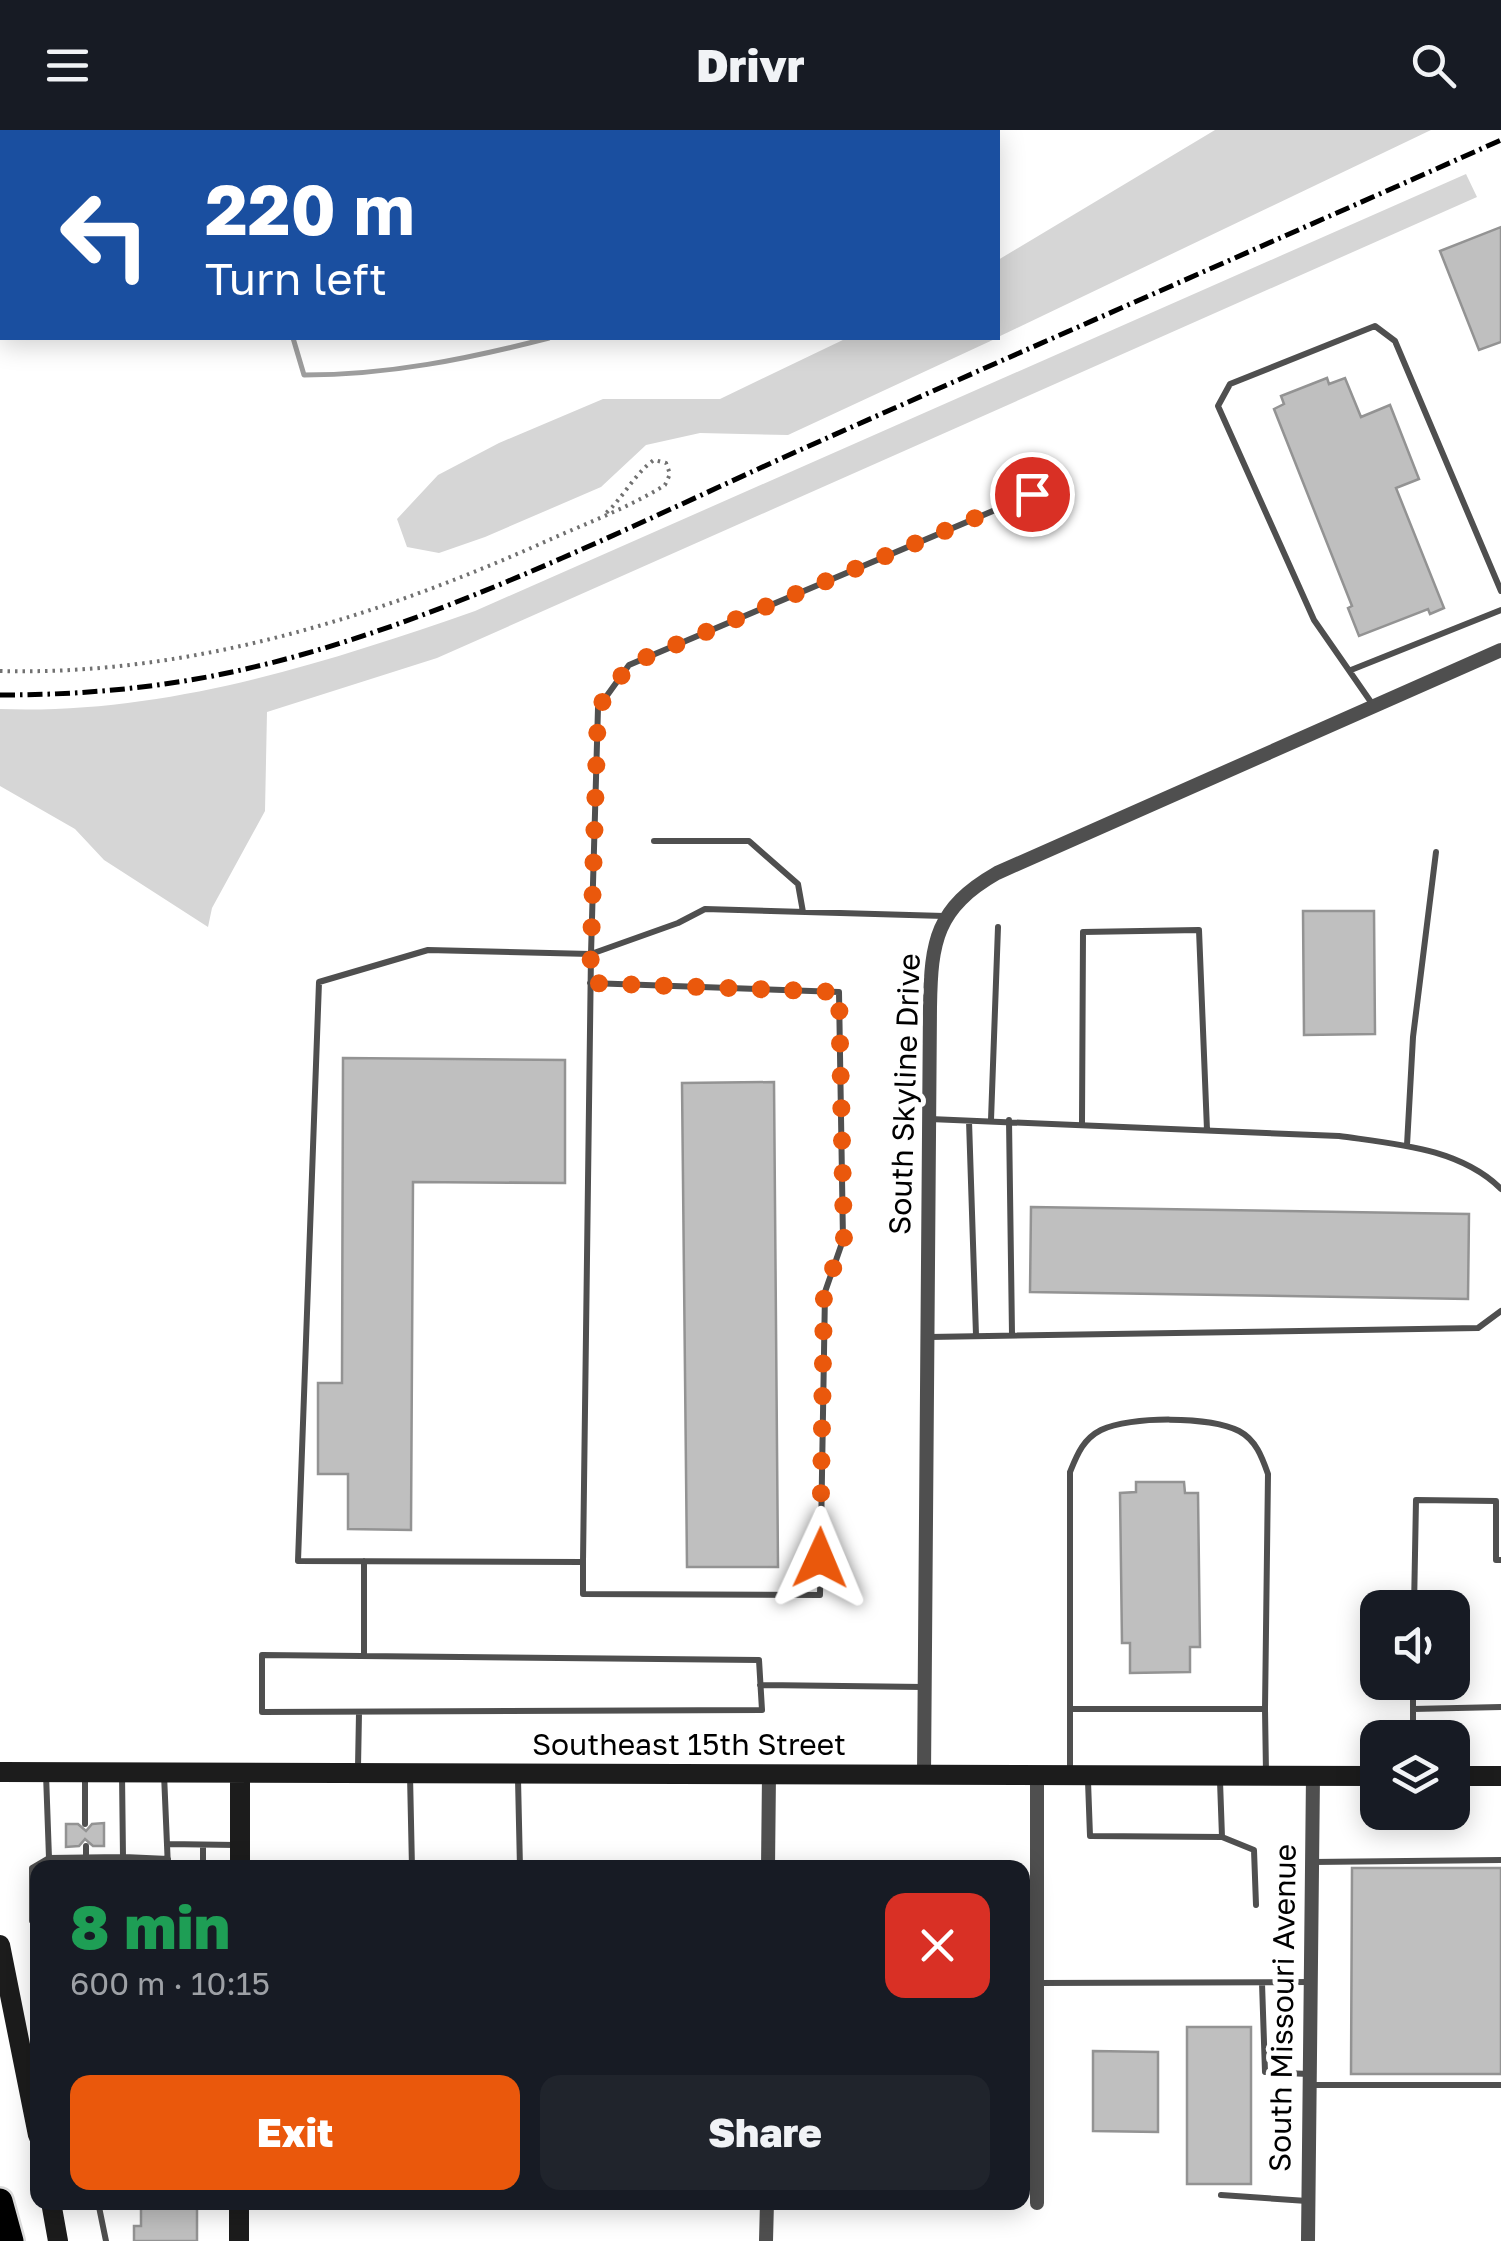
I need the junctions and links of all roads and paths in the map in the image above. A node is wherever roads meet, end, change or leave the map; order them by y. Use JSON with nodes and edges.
{"nodes":[{"id":1,"x":1032,"y":494,"type":"dead end"},
{"id":2,"x":606,"y":514,"type":"junction"},
{"id":3,"x":1501,"y":591,"type":"edge"},
{"id":4,"x":1501,"y":610,"type":"edge"},
{"id":5,"x":1501,"y":650,"type":"edge"},
{"id":6,"x":1351,"y":670,"type":"junction"},
{"id":7,"x":0,"y":671,"type":"edge"},
{"id":8,"x":1374,"y":706,"type":"junction"},
{"id":9,"x":654,"y":841,"type":"dead end"},
{"id":10,"x":1436,"y":852,"type":"dead end"},
{"id":11,"x":803,"y":912,"type":"junction"},
{"id":12,"x":946,"y":916,"type":"junction"},
{"id":13,"x":998,"y":927,"type":"dead end"},
{"id":14,"x":590,"y":954,"type":"junction"},
{"id":15,"x":590,"y":983,"type":"junction"},
{"id":16,"x":929,"y":1119,"type":"junction"},
{"id":17,"x":969,"y":1120,"type":"junction"},
{"id":18,"x":991,"y":1120,"type":"junction"},
{"id":19,"x":1008,"y":1120,"type":"junction"},
{"id":20,"x":1082,"y":1122,"type":"junction"},
{"id":21,"x":1207,"y":1130,"type":"junction"},
{"id":22,"x":1407,"y":1145,"type":"junction"},
{"id":23,"x":1501,"y":1189,"type":"edge"},
{"id":24,"x":1501,"y":1311,"type":"edge"},
{"id":25,"x":1012,"y":1334,"type":"junction"},
{"id":26,"x":976,"y":1335,"type":"junction"},
{"id":27,"x":927,"y":1337,"type":"junction"},
{"id":28,"x":1501,"y":1560,"type":"edge"},
{"id":29,"x":364,"y":1561,"type":"junction"},
{"id":30,"x":583,"y":1562,"type":"junction"},
{"id":31,"x":1414,"y":1590,"type":"edge"},
{"id":32,"x":364,"y":1656,"type":"junction"},
{"id":33,"x":760,"y":1685,"type":"junction"},
{"id":34,"x":924,"y":1687,"type":"junction"},
{"id":35,"x":1413,"y":1700,"type":"edge"},
{"id":36,"x":1501,"y":1707,"type":"edge"},
{"id":37,"x":1264,"y":1709,"type":"junction"},
{"id":38,"x":1413,"y":1709,"type":"junction"},
{"id":39,"x":1070,"y":1710,"type":"junction"},
{"id":40,"x":359,"y":1713,"type":"junction"},
{"id":41,"x":1413,"y":1720,"type":"edge"},
{"id":42,"x":0,"y":1772,"type":"edge"},
{"id":43,"x":46,"y":1772,"type":"junction"},
{"id":44,"x":85,"y":1772,"type":"junction"},
{"id":45,"x":122,"y":1772,"type":"junction"},
{"id":46,"x":164,"y":1773,"type":"junction"},
{"id":47,"x":240,"y":1773,"type":"junction"},
{"id":48,"x":358,"y":1773,"type":"junction"},
{"id":49,"x":410,"y":1773,"type":"junction"},
{"id":50,"x":518,"y":1774,"type":"junction"},
{"id":51,"x":769,"y":1774,"type":"junction"},
{"id":52,"x":924,"y":1775,"type":"junction"},
{"id":53,"x":1037,"y":1775,"type":"junction"},
{"id":54,"x":1079,"y":1775,"type":"junction"},
{"id":55,"x":1266,"y":1775,"type":"junction"},
{"id":56,"x":1312,"y":1775,"type":"junction"},
{"id":57,"x":1220,"y":1776,"type":"junction"},
{"id":58,"x":1360,"y":1776,"type":"edge"},
{"id":59,"x":1470,"y":1776,"type":"edge"},
{"id":60,"x":1501,"y":1776,"type":"edge"},
{"id":61,"x":86,"y":1824,"type":"dead end"},
{"id":62,"x":1222,"y":1837,"type":"junction"},
{"id":63,"x":167,"y":1844,"type":"junction"},
{"id":64,"x":203,"y":1844,"type":"junction"},
{"id":65,"x":240,"y":1845,"type":"junction"},
{"id":66,"x":86,"y":1846,"type":"dead end"},
{"id":67,"x":124,"y":1857,"type":"junction"},
{"id":68,"x":48,"y":1858,"type":"junction"},
{"id":69,"x":86,"y":1858,"type":"junction"},
{"id":70,"x":45,"y":1860,"type":"edge"},
{"id":71,"x":146,"y":1860,"type":"edge"},
{"id":72,"x":168,"y":1860,"type":"edge"},
{"id":73,"x":203,"y":1860,"type":"edge"},
{"id":74,"x":240,"y":1860,"type":"edge"},
{"id":75,"x":412,"y":1860,"type":"edge"},
{"id":76,"x":520,"y":1860,"type":"edge"},
{"id":77,"x":768,"y":1860,"type":"edge"},
{"id":78,"x":1501,"y":1860,"type":"edge"},
{"id":79,"x":1311,"y":1862,"type":"junction"},
{"id":80,"x":1256,"y":1905,"type":"dead end"},
{"id":81,"x":0,"y":1945,"type":"edge"},
{"id":82,"x":1309,"y":1982,"type":"junction"},
{"id":83,"x":1037,"y":1983,"type":"junction"},
{"id":84,"x":1262,"y":1983,"type":"junction"},
{"id":85,"x":1308,"y":2080,"type":"junction"},
{"id":86,"x":1501,"y":2085,"type":"edge"},
{"id":87,"x":30,"y":2096,"type":"edge"},
{"id":88,"x":1221,"y":2195,"type":"dead end"},
{"id":89,"x":1308,"y":2200,"type":"junction"},
{"id":90,"x":0,"y":2201,"type":"edge"},
{"id":91,"x":1037,"y":2203,"type":"dead end"},
{"id":92,"x":52,"y":2210,"type":"edge"},
{"id":93,"x":100,"y":2210,"type":"edge"},
{"id":94,"x":239,"y":2210,"type":"edge"},
{"id":95,"x":766,"y":2210,"type":"edge"},
{"id":96,"x":11,"y":2241,"type":"edge"},
{"id":97,"x":58,"y":2241,"type":"edge"},
{"id":98,"x":106,"y":2241,"type":"edge"},
{"id":99,"x":239,"y":2241,"type":"edge"},
{"id":100,"x":766,"y":2241,"type":"edge"},
{"id":101,"x":1308,"y":2241,"type":"edge"}],
"edges":[{"from":1,"to":14,"type":"lane"},
{"from":2,"to":2,"type":"path"},
{"from":2,"to":7,"type":"path"},
{"from":3,"to":6,"type":"lane"},
{"from":4,"to":6,"type":"lane"},
{"from":5,"to":8,"type":"street","name":"South Skyline Drive"},
{"from":6,"to":8,"type":"lane"},
{"from":8,"to":12,"type":"street","name":"South Skyline Drive"},
{"from":9,"to":11,"type":"lane"},
{"from":10,"to":22,"type":"lane"},
{"from":11,"to":12,"type":"lane"},
{"from":11,"to":14,"type":"lane"},
{"from":12,"to":16,"type":"street","name":"South Skyline Drive"},
{"from":13,"to":18,"type":"lane"},
{"from":14,"to":15,"type":"lane"},
{"from":14,"to":29,"type":"lane"},
{"from":15,"to":30,"type":"lane"},
{"from":15,"to":30,"type":"lane"},
{"from":16,"to":17,"type":"lane"},
{"from":16,"to":27,"type":"street","name":"South Skyline Drive"},
{"from":17,"to":18,"type":"lane"},
{"from":17,"to":26,"type":"lane"},
{"from":18,"to":19,"type":"lane"},
{"from":19,"to":20,"type":"lane"},
{"from":19,"to":25,"type":"lane"},
{"from":20,"to":21,"type":"lane"},
{"from":20,"to":21,"type":"lane"},
{"from":21,"to":22,"type":"lane"},
{"from":22,"to":23,"type":"lane"},
{"from":24,"to":25,"type":"lane"},
{"from":25,"to":26,"type":"lane"},
{"from":26,"to":27,"type":"lane"},
{"from":27,"to":34,"type":"street","name":"South Skyline Drive"},
{"from":28,"to":31,"type":"lane"},
{"from":29,"to":30,"type":"lane"},
{"from":29,"to":32,"type":"lane"},
{"from":32,"to":33,"type":"lane"},
{"from":32,"to":40,"type":"lane"},
{"from":33,"to":34,"type":"lane"},
{"from":33,"to":40,"type":"lane"},
{"from":34,"to":52,"type":"street","name":"South Skyline Drive"},
{"from":35,"to":38,"type":"lane"},
{"from":36,"to":38,"type":"lane"},
{"from":37,"to":39,"type":"lane"},
{"from":37,"to":39,"type":"lane"},
{"from":37,"to":55,"type":"lane"},
{"from":38,"to":41,"type":"lane"},
{"from":39,"to":54,"type":"lane"},
{"from":40,"to":48,"type":"lane"},
{"from":42,"to":43,"type":"main road","name":"Southeast 15th Street"},
{"from":43,"to":44,"type":"main road","name":"Southeast 15th Street"},
{"from":43,"to":68,"type":"lane"},
{"from":44,"to":45,"type":"main road","name":"Southeast 15th Street"},
{"from":44,"to":61,"type":"lane"},
{"from":45,"to":46,"type":"main road","name":"Southeast 15th Street"},
{"from":45,"to":67,"type":"lane"},
{"from":46,"to":47,"type":"main road","name":"Southeast 15th Street"},
{"from":46,"to":63,"type":"lane"},
{"from":47,"to":48,"type":"main road","name":"Southeast 15th Street"},
{"from":47,"to":65,"type":"main road"},
{"from":48,"to":49,"type":"main road","name":"Southeast 15th Street"},
{"from":49,"to":50,"type":"main road","name":"Southeast 15th Street"},
{"from":49,"to":75,"type":"lane"},
{"from":50,"to":51,"type":"main road","name":"Southeast 15th Street"},
{"from":50,"to":76,"type":"lane"},
{"from":51,"to":52,"type":"main road","name":"Southeast 15th Street"},
{"from":51,"to":77,"type":"street"},
{"from":52,"to":53,"type":"main road","name":"Southeast 15th Street"},
{"from":53,"to":54,"type":"main road","name":"Southeast 15th Street"},
{"from":53,"to":83,"type":"street"},
{"from":54,"to":57,"type":"main road","name":"Southeast 15th Street"},
{"from":54,"to":62,"type":"lane"},
{"from":55,"to":56,"type":"main road","name":"Southeast 15th Street"},
{"from":55,"to":57,"type":"main road","name":"Southeast 15th Street"},
{"from":56,"to":58,"type":"main road","name":"Southeast 15th Street"},
{"from":56,"to":79,"type":"street","name":"South Missouri Avenue"},
{"from":57,"to":62,"type":"lane"},
{"from":59,"to":60,"type":"main road"},
{"from":62,"to":80,"type":"lane"},
{"from":63,"to":64,"type":"lane"},
{"from":63,"to":72,"type":"lane"},
{"from":64,"to":65,"type":"lane"},
{"from":64,"to":73,"type":"lane"},
{"from":65,"to":74,"type":"main road"},
{"from":66,"to":69,"type":"lane"},
{"from":67,"to":69,"type":"lane"},
{"from":67,"to":71,"type":"lane"},
{"from":68,"to":69,"type":"lane"},
{"from":68,"to":70,"type":"lane"},
{"from":78,"to":79,"type":"lane"},
{"from":79,"to":82,"type":"street","name":"South Missouri Avenue"},
{"from":81,"to":87,"type":"main road"},
{"from":82,"to":84,"type":"lane"},
{"from":82,"to":85,"type":"street","name":"South Missouri Avenue"},
{"from":83,"to":84,"type":"lane"},
{"from":83,"to":91,"type":"street"},
{"from":84,"to":85,"type":"lane"},
{"from":85,"to":86,"type":"lane"},
{"from":85,"to":89,"type":"street","name":"South Missouri Avenue"},
{"from":88,"to":89,"type":"lane"},
{"from":89,"to":101,"type":"street","name":"South Missouri Avenue"},
{"from":90,"to":96,"type":"highway"},
{"from":92,"to":97,"type":"main road"},
{"from":93,"to":98,"type":"lane"},
{"from":94,"to":99,"type":"main road"},
{"from":95,"to":100,"type":"street"}]}
